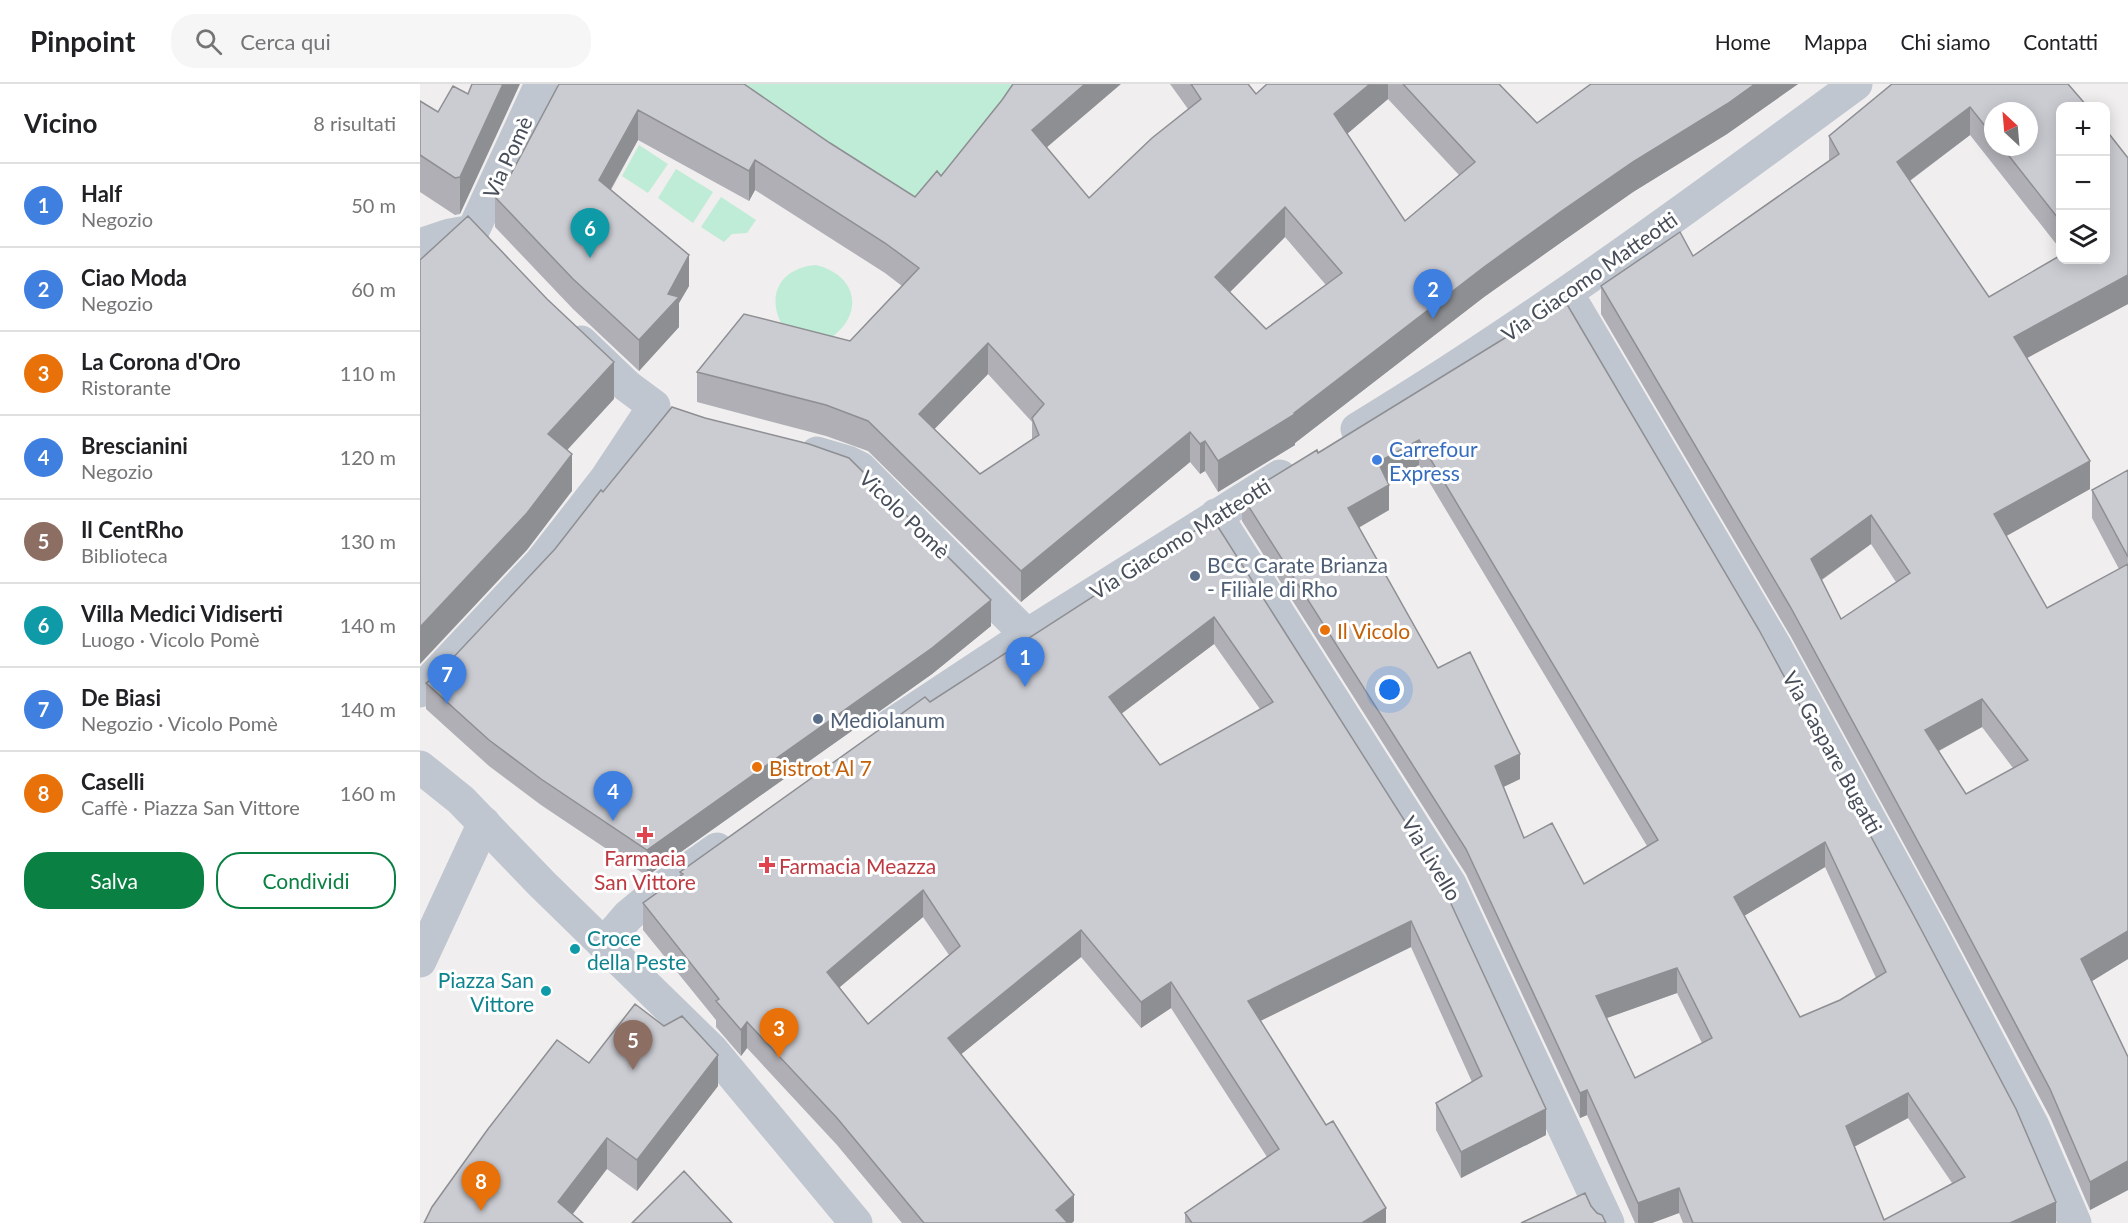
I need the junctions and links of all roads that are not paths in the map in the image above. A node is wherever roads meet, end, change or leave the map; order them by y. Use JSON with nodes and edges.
{"nodes":[{"id":1,"x":541,"y":84,"type":"edge"},
{"id":2,"x":1856,"y":84,"type":"edge"},
{"id":3,"x":473,"y":231,"type":"junction"},
{"id":4,"x":420,"y":245,"type":"edge"},
{"id":5,"x":496,"y":255,"type":"edge"},
{"id":6,"x":1567,"y":293,"type":"junction"},
{"id":7,"x":557,"y":319,"type":"edge"},
{"id":8,"x":1335,"y":443,"type":"edge"},
{"id":9,"x":794,"y":446,"type":"edge"},
{"id":10,"x":1305,"y":461,"type":"edge"},
{"id":11,"x":1216,"y":515,"type":"junction"},
{"id":12,"x":1027,"y":635,"type":"junction"},
{"id":13,"x":420,"y":691,"type":"edge"},
{"id":14,"x":863,"y":745,"type":"edge"},
{"id":15,"x":420,"y":767,"type":"edge"},
{"id":16,"x":473,"y":812,"type":"junction"},
{"id":17,"x":739,"y":833,"type":"edge"},
{"id":18,"x":604,"y":944,"type":"junction"},
{"id":19,"x":420,"y":960,"type":"edge"},
{"id":20,"x":856,"y":1223,"type":"edge"},
{"id":21,"x":1608,"y":1223,"type":"edge"},
{"id":22,"x":2075,"y":1223,"type":"edge"}],
"edges":[{"from":1,"to":3,"type":"street","name":"Via Pomè"},
{"from":2,"to":6,"type":"street","name":"Via Giacomo Matteotti"},
{"from":3,"to":4,"type":"street"},
{"from":3,"to":5,"type":"street"},
{"from":6,"to":8,"type":"street","name":"Via Giacomo Matteotti"},
{"from":6,"to":22,"type":"street","name":"Via Gaspare Bugatti"},
{"from":7,"to":13,"type":"street"},
{"from":9,"to":12,"type":"street","name":"Vicolo Pomè"},
{"from":10,"to":11,"type":"street","name":"Via Giacomo Matteotti"},
{"from":11,"to":12,"type":"street","name":"Via Giacomo Matteotti"},
{"from":11,"to":21,"type":"street","name":"Via Livello"},
{"from":12,"to":14,"type":"street","name":"Via Giacomo Matteotti"},
{"from":15,"to":16,"type":"street"},
{"from":16,"to":18,"type":"street"},
{"from":16,"to":19,"type":"street"},
{"from":17,"to":18,"type":"street"},
{"from":18,"to":20,"type":"street"}]}
